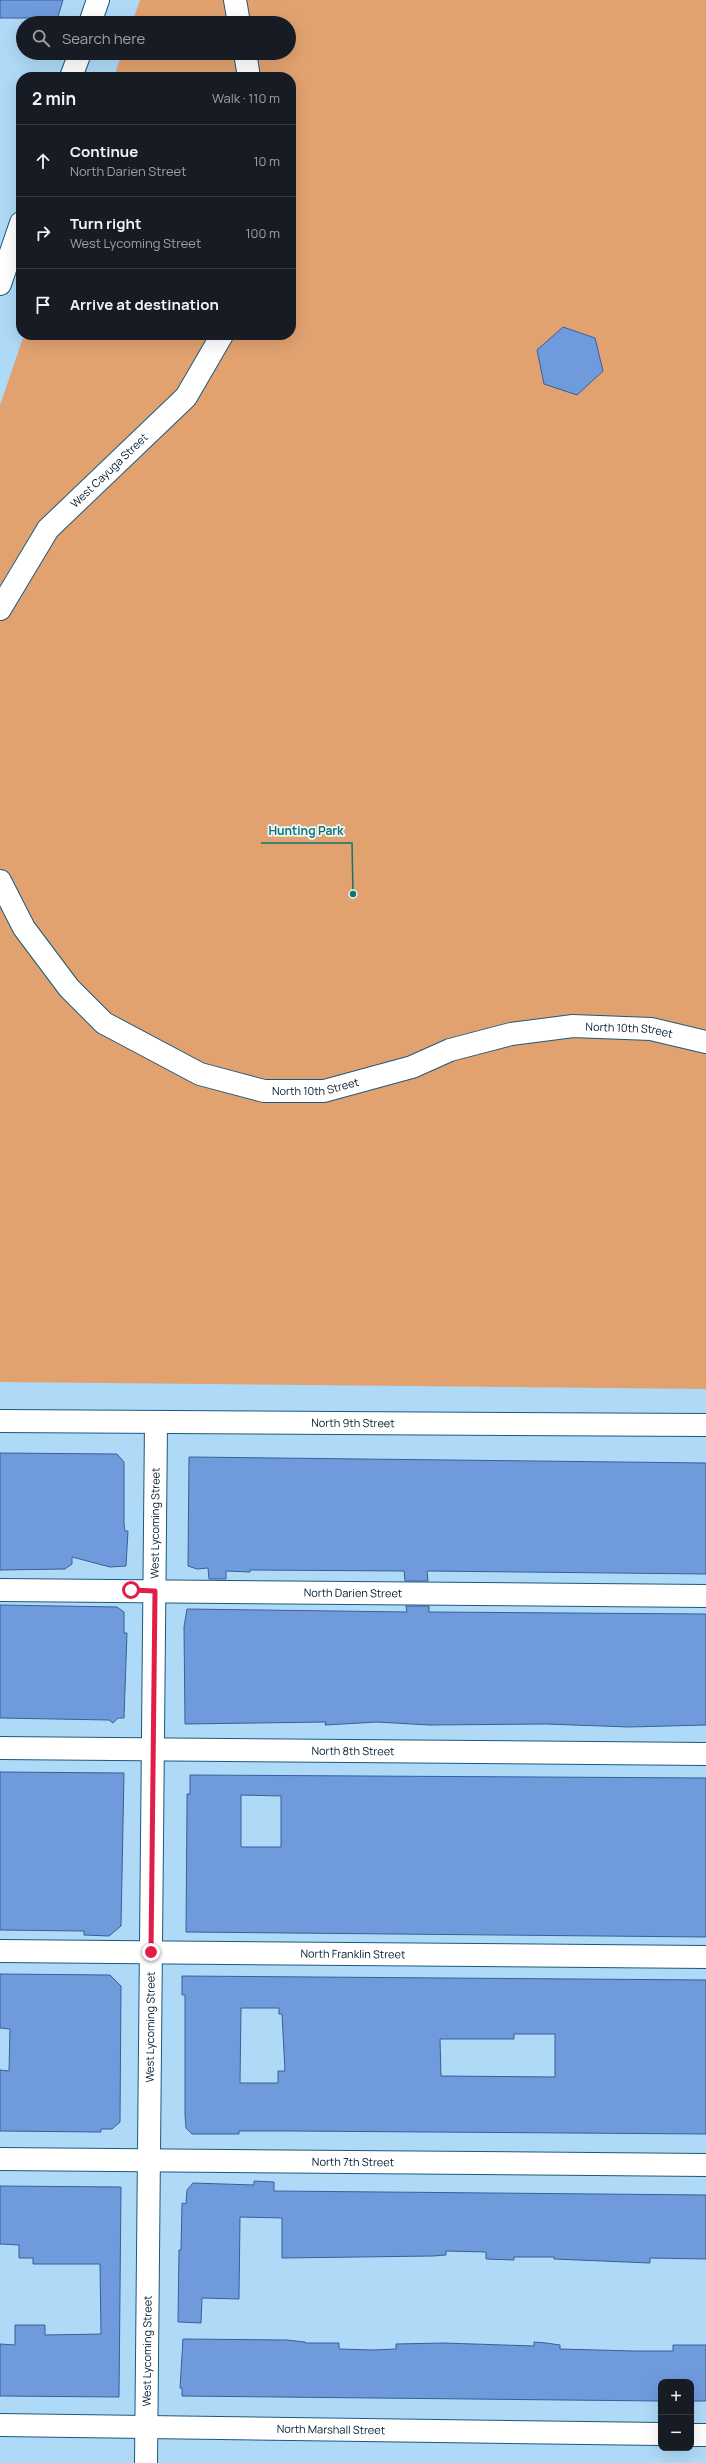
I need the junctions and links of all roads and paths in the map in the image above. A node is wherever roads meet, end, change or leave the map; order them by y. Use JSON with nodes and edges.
{"nodes":[{"id":1,"x":98,"y":0,"type":"edge"},
{"id":2,"x":235,"y":0,"type":"edge"},
{"id":3,"x":92,"y":16,"type":"edge"},
{"id":4,"x":238,"y":16,"type":"edge"},
{"id":5,"x":77,"y":60,"type":"edge"},
{"id":6,"x":246,"y":60,"type":"edge"},
{"id":7,"x":73,"y":72,"type":"edge"},
{"id":8,"x":248,"y":72,"type":"edge"},
{"id":9,"x":16,"y":238,"type":"edge"},
{"id":10,"x":0,"y":284,"type":"edge"},
{"id":11,"x":219,"y":340,"type":"edge"},
{"id":12,"x":0,"y":609,"type":"edge"},
{"id":13,"x":0,"y":883,"type":"edge"},
{"id":14,"x":706,"y":1042,"type":"edge"},
{"id":15,"x":0,"y":1421,"type":"edge"},
{"id":16,"x":156,"y":1423,"type":"junction"},
{"id":17,"x":706,"y":1425,"type":"edge"},
{"id":18,"x":0,"y":1590,"type":"edge"},
{"id":19,"x":155,"y":1591,"type":"junction"},
{"id":20,"x":706,"y":1596,"type":"edge"},
{"id":21,"x":0,"y":1748,"type":"edge"},
{"id":22,"x":153,"y":1749,"type":"junction"},
{"id":23,"x":706,"y":1754,"type":"edge"},
{"id":24,"x":0,"y":1951,"type":"edge"},
{"id":25,"x":151,"y":1952,"type":"junction"},
{"id":26,"x":706,"y":1957,"type":"edge"},
{"id":27,"x":0,"y":2159,"type":"edge"},
{"id":28,"x":149,"y":2160,"type":"junction"},
{"id":29,"x":706,"y":2166,"type":"edge"},
{"id":30,"x":0,"y":2425,"type":"edge"},
{"id":31,"x":147,"y":2427,"type":"junction"},
{"id":32,"x":658,"y":2434,"type":"edge"},
{"id":33,"x":694,"y":2435,"type":"edge"},
{"id":34,"x":706,"y":2435,"type":"edge"},
{"id":35,"x":146,"y":2463,"type":"edge"}],
"edges":[{"from":1,"to":3,"type":"street"},
{"from":2,"to":4,"type":"street"},
{"from":5,"to":7,"type":"street"},
{"from":6,"to":8,"type":"street"},
{"from":9,"to":10,"type":"street"},
{"from":11,"to":12,"type":"street","name":"West Cayuga Street"},
{"from":13,"to":14,"type":"street","name":"North 10th Street"},
{"from":15,"to":16,"type":"street","name":"North 9th Street"},
{"from":16,"to":17,"type":"street","name":"North 9th Street"},
{"from":16,"to":19,"type":"street","name":"West Lycoming Street"},
{"from":18,"to":19,"type":"street","name":"North Darien Street"},
{"from":19,"to":20,"type":"street","name":"North Darien Street"},
{"from":19,"to":22,"type":"street","name":"West Lycoming Street"},
{"from":21,"to":22,"type":"street","name":"North 8th Street"},
{"from":22,"to":23,"type":"street","name":"North 8th Street"},
{"from":22,"to":25,"type":"street","name":"West Lycoming Street"},
{"from":24,"to":25,"type":"street","name":"North Franklin Street"},
{"from":25,"to":26,"type":"street","name":"North Franklin Street"},
{"from":25,"to":28,"type":"street","name":"West Lycoming Street"},
{"from":27,"to":28,"type":"street","name":"North 7th Street"},
{"from":28,"to":29,"type":"street","name":"North 7th Street"},
{"from":28,"to":31,"type":"street","name":"West Lycoming Street"},
{"from":30,"to":31,"type":"street","name":"North Marshall Street"},
{"from":31,"to":32,"type":"street","name":"North Marshall Street"},
{"from":31,"to":35,"type":"street","name":"West Lycoming Street"},
{"from":33,"to":34,"type":"street"}]}
